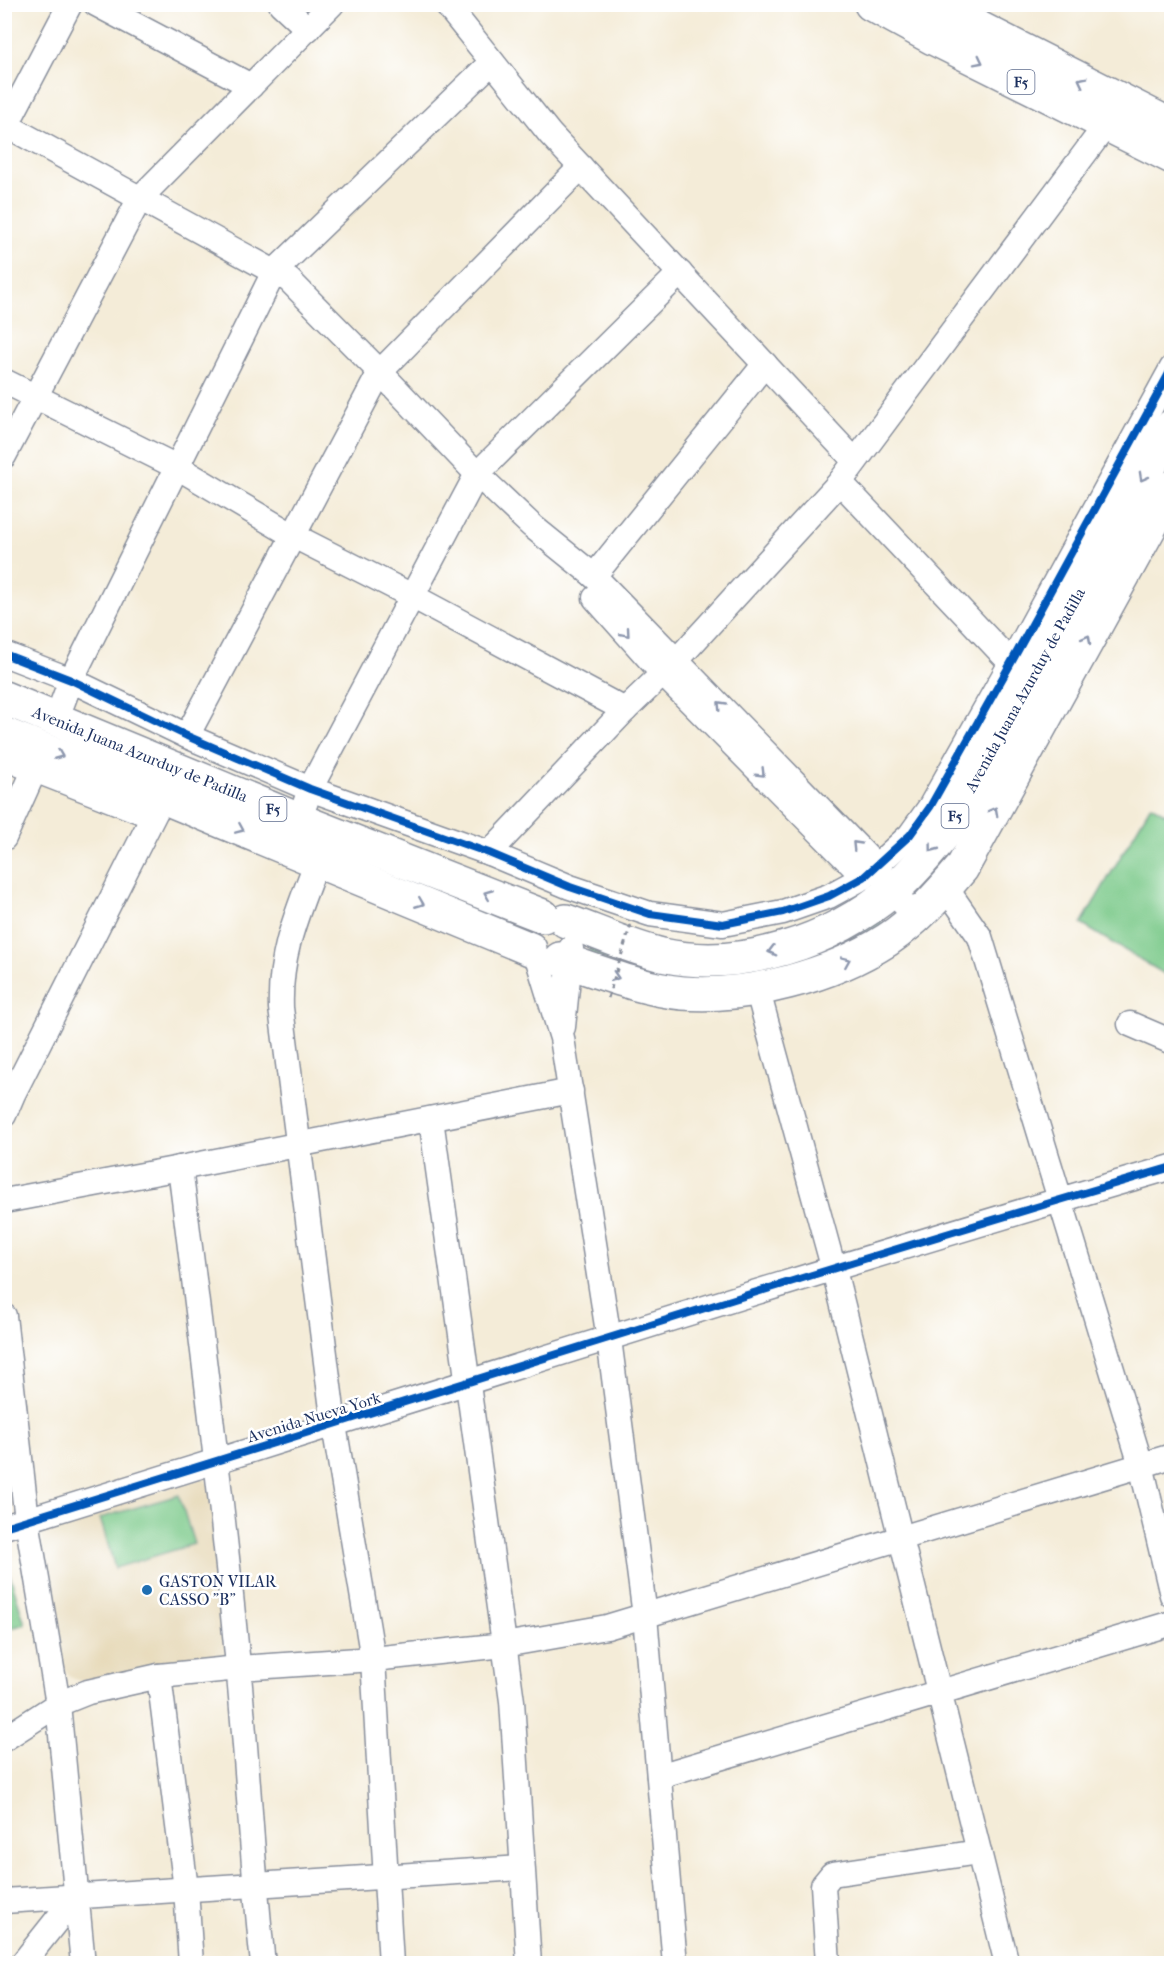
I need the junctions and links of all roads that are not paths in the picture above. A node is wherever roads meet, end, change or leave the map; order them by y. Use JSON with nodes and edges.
{"nodes":[{"id":1,"x":70,"y":4,"type":"edge"},
{"id":2,"x":96,"y":4,"type":"edge"},
{"id":3,"x":281,"y":4,"type":"edge"},
{"id":4,"x":332,"y":4,"type":"edge"},
{"id":5,"x":447,"y":4,"type":"edge"},
{"id":6,"x":871,"y":4,"type":"edge"},
{"id":7,"x":937,"y":18,"type":"edge"},
{"id":8,"x":308,"y":29,"type":"junction"},
{"id":9,"x":492,"y":62,"type":"junction"},
{"id":10,"x":252,"y":86,"type":"junction"},
{"id":11,"x":1112,"y":112,"type":"junction"},
{"id":12,"x":5,"y":126,"type":"edge"},
{"id":13,"x":1172,"y":126,"type":"edge"},
{"id":14,"x":1172,"y":157,"type":"edge"},
{"id":15,"x":581,"y":167,"type":"junction"},
{"id":16,"x":140,"y":198,"type":"junction"},
{"id":17,"x":274,"y":272,"type":"junction"},
{"id":18,"x":680,"y":273,"type":"junction"},
{"id":19,"x":765,"y":364,"type":"junction"},
{"id":20,"x":1172,"y":368,"type":"edge"},
{"id":21,"x":380,"y":372,"type":"junction"},
{"id":22,"x":4,"y":381,"type":"edge"},
{"id":23,"x":36,"y":396,"type":"junction"},
{"id":24,"x":1172,"y":426,"type":"edge"},
{"id":25,"x":4,"y":456,"type":"edge"},
{"id":26,"x":855,"y":461,"type":"junction"},
{"id":27,"x":177,"y":467,"type":"junction"},
{"id":28,"x":477,"y":474,"type":"junction"},
{"id":29,"x":840,"y":482,"type":"junction"},
{"id":30,"x":1172,"y":487,"type":"edge"},
{"id":31,"x":532,"y":525,"type":"junction"},
{"id":32,"x":292,"y":535,"type":"junction"},
{"id":33,"x":594,"y":576,"type":"junction"},
{"id":34,"x":412,"y":596,"type":"junction"},
{"id":35,"x":4,"y":654,"type":"edge"},
{"id":36,"x":669,"y":667,"type":"junction"},
{"id":37,"x":1023,"y":669,"type":"junction"},
{"id":38,"x":71,"y":680,"type":"junction"},
{"id":39,"x":4,"y":698,"type":"edge"},
{"id":40,"x":625,"y":710,"type":"junction"},
{"id":41,"x":56,"y":720,"type":"junction"},
{"id":42,"x":4,"y":734,"type":"edge"},
{"id":43,"x":187,"y":736,"type":"junction"},
{"id":44,"x":4,"y":758,"type":"edge"},
{"id":45,"x":34,"y":769,"type":"junction"},
{"id":46,"x":310,"y":789,"type":"junction"},
{"id":47,"x":158,"y":806,"type":"junction"},
{"id":48,"x":299,"y":820,"type":"junction"},
{"id":49,"x":4,"y":838,"type":"edge"},
{"id":50,"x":489,"y":853,"type":"junction"},
{"id":51,"x":317,"y":861,"type":"junction"},
{"id":52,"x":878,"y":878,"type":"junction"},
{"id":53,"x":946,"y":888,"type":"junction"},
{"id":54,"x":916,"y":916,"type":"junction"},
{"id":55,"x":554,"y":944,"type":"junction"},
{"id":56,"x":757,"y":988,"type":"junction"},
{"id":57,"x":1130,"y":1024,"type":"dead end"},
{"id":58,"x":562,"y":1038,"type":"junction"},
{"id":59,"x":1172,"y":1042,"type":"edge"},
{"id":60,"x":571,"y":1091,"type":"junction"},
{"id":61,"x":4,"y":1115,"type":"edge"},
{"id":62,"x":431,"y":1119,"type":"junction"},
{"id":63,"x":298,"y":1145,"type":"junction"},
{"id":64,"x":1172,"y":1167,"type":"edge"},
{"id":65,"x":180,"y":1168,"type":"junction"},
{"id":66,"x":1060,"y":1200,"type":"junction"},
{"id":67,"x":4,"y":1201,"type":"edge"},
{"id":68,"x":834,"y":1270,"type":"junction"},
{"id":69,"x":4,"y":1316,"type":"edge"},
{"id":70,"x":609,"y":1339,"type":"junction"},
{"id":71,"x":468,"y":1383,"type":"junction"},
{"id":72,"x":334,"y":1425,"type":"junction"},
{"id":73,"x":1172,"y":1456,"type":"edge"},
{"id":74,"x":217,"y":1461,"type":"junction"},
{"id":75,"x":1141,"y":1465,"type":"junction"},
{"id":76,"x":16,"y":1524,"type":"edge"},
{"id":77,"x":900,"y":1538,"type":"junction"},
{"id":78,"x":1172,"y":1595,"type":"edge"},
{"id":79,"x":645,"y":1616,"type":"junction"},
{"id":80,"x":1172,"y":1623,"type":"edge"},
{"id":81,"x":504,"y":1645,"type":"junction"},
{"id":82,"x":373,"y":1659,"type":"junction"},
{"id":83,"x":239,"y":1668,"type":"junction"},
{"id":84,"x":159,"y":1676,"type":"junction"},
{"id":85,"x":939,"y":1692,"type":"junction"},
{"id":86,"x":58,"y":1704,"type":"junction"},
{"id":87,"x":4,"y":1739,"type":"edge"},
{"id":88,"x":659,"y":1776,"type":"junction"},
{"id":89,"x":979,"y":1851,"type":"junction"},
{"id":90,"x":522,"y":1868,"type":"junction"},
{"id":91,"x":385,"y":1877,"type":"junction"},
{"id":92,"x":254,"y":1885,"type":"junction"},
{"id":93,"x":186,"y":1889,"type":"junction"},
{"id":94,"x":76,"y":1896,"type":"junction"},
{"id":95,"x":4,"y":1901,"type":"edge"},
{"id":96,"x":22,"y":1964,"type":"edge"},
{"id":97,"x":83,"y":1964,"type":"edge"},
{"id":98,"x":191,"y":1964,"type":"edge"},
{"id":99,"x":263,"y":1964,"type":"edge"},
{"id":100,"x":392,"y":1964,"type":"edge"},
{"id":101,"x":529,"y":1964,"type":"edge"},
{"id":102,"x":675,"y":1964,"type":"edge"},
{"id":103,"x":828,"y":1964,"type":"edge"},
{"id":104,"x":1007,"y":1964,"type":"edge"}],
"edges":[{"from":1,"to":12,"type":"street"},
{"from":2,"to":10,"type":"street"},
{"from":3,"to":8,"type":"street"},
{"from":4,"to":8,"type":"street"},
{"from":5,"to":9,"type":"street"},
{"from":6,"to":7,"type":"highway","number":"F5"},
{"from":7,"to":11,"type":"highway","number":"F5"},
{"from":8,"to":10,"type":"street"},
{"from":9,"to":15,"type":"street"},
{"from":9,"to":17,"type":"street"},
{"from":10,"to":16,"type":"street"},
{"from":11,"to":13,"type":"highway","number":"F5"},
{"from":11,"to":14,"type":"highway","number":"F5"},
{"from":11,"to":26,"type":"street"},
{"from":12,"to":16,"type":"street"},
{"from":15,"to":18,"type":"street"},
{"from":15,"to":21,"type":"street"},
{"from":16,"to":17,"type":"street"},
{"from":16,"to":23,"type":"street"},
{"from":17,"to":21,"type":"street"},
{"from":17,"to":27,"type":"street"},
{"from":18,"to":19,"type":"street"},
{"from":18,"to":28,"type":"street"},
{"from":19,"to":26,"type":"street"},
{"from":19,"to":33,"type":"street"},
{"from":20,"to":37,"type":"street"},
{"from":21,"to":28,"type":"street"},
{"from":21,"to":32,"type":"street"},
{"from":22,"to":23,"type":"street"},
{"from":23,"to":25,"type":"street"},
{"from":23,"to":27,"type":"street"},
{"from":24,"to":37,"type":"highway","name":"Avenida Juana Azurduy de Padilla","number":"F5","one_way":true},
{"from":26,"to":29,"type":"street"},
{"from":27,"to":32,"type":"street"},
{"from":27,"to":38,"type":"street"},
{"from":28,"to":31,"type":"street"},
{"from":28,"to":34,"type":"street"},
{"from":29,"to":36,"type":"street"},
{"from":29,"to":37,"type":"street"},
{"from":53,"to":30,"type":"highway","name":"Avenida Juana Azurduy de Padilla","number":"F5","one_way":true},
{"from":31,"to":33,"type":"street"},
{"from":31,"to":36,"type":"street","one_way":true},
{"from":32,"to":34,"type":"street"},
{"from":32,"to":43,"type":"street"},
{"from":33,"to":36,"type":"street"},
{"from":34,"to":40,"type":"street"},
{"from":34,"to":46,"type":"street"},
{"from":35,"to":38,"type":"street"},
{"from":36,"to":40,"type":"street"},
{"from":36,"to":52,"type":"street"},
{"from":37,"to":52,"type":"highway","name":"Avenida Juana Azurduy de Padilla","number":"F5"},
{"from":38,"to":41,"type":"street"},
{"from":38,"to":43,"type":"street"},
{"from":39,"to":41,"type":"highway","name":"Avenida Juana Azurduy de Padilla","number":"F5"},
{"from":40,"to":50,"type":"street"},
{"from":41,"to":48,"type":"highway","name":"Avenida Juana Azurduy de Padilla","number":"F5"},
{"from":42,"to":47,"type":"highway","name":"Avenida Juana Azurduy de Padilla","number":"F5","one_way":true},
{"from":43,"to":46,"type":"street"},
{"from":44,"to":45,"type":"street"},
{"from":45,"to":47,"type":"street"},
{"from":45,"to":49,"type":"street"},
{"from":46,"to":48,"type":"street"},
{"from":46,"to":50,"type":"street"},
{"from":47,"to":51,"type":"highway","name":"Avenida Juana Azurduy de Padilla","number":"F5","one_way":true},
{"from":47,"to":61,"type":"street"},
{"from":55,"to":48,"type":"highway","name":"Avenida Juana Azurduy de Padilla","number":"F5","one_way":true},
{"from":50,"to":52,"type":"street"},
{"from":51,"to":55,"type":"highway","name":"Avenida Juana Azurduy de Padilla","number":"F5","one_way":true},
{"from":51,"to":63,"type":"street"},
{"from":52,"to":54,"type":"street"},
{"from":52,"to":55,"type":"highway","name":"Avenida Juana Azurduy de Padilla","number":"F5","one_way":true},
{"from":53,"to":54,"type":"highway","name":"Avenida Juana Azurduy de Padilla","number":"F5"},
{"from":53,"to":66,"type":"street"},
{"from":56,"to":54,"type":"highway","name":"Avenida Juana Azurduy de Padilla","number":"F5","one_way":true},
{"from":55,"to":56,"type":"highway","name":"Avenida Juana Azurduy de Padilla","number":"F5","one_way":true},
{"from":55,"to":58,"type":"street"},
{"from":55,"to":58,"type":"street"},
{"from":56,"to":68,"type":"street"},
{"from":57,"to":59,"type":"street"},
{"from":58,"to":60,"type":"street"},
{"from":60,"to":62,"type":"street"},
{"from":60,"to":70,"type":"street"},
{"from":62,"to":63,"type":"street"},
{"from":62,"to":71,"type":"street"},
{"from":63,"to":65,"type":"street"},
{"from":63,"to":72,"type":"street"},
{"from":64,"to":66,"type":"street","name":"Avenida Nueva York"},
{"from":65,"to":67,"type":"street"},
{"from":65,"to":74,"type":"street"},
{"from":66,"to":68,"type":"street","name":"Avenida Nueva York"},
{"from":66,"to":75,"type":"street"},
{"from":68,"to":70,"type":"street","name":"Avenida Nueva York"},
{"from":68,"to":77,"type":"street"},
{"from":69,"to":76,"type":"street"},
{"from":70,"to":71,"type":"street","name":"Avenida Nueva York"},
{"from":70,"to":79,"type":"street"},
{"from":71,"to":72,"type":"street","name":"Avenida Nueva York"},
{"from":71,"to":81,"type":"street"},
{"from":72,"to":74,"type":"street","name":"Avenida Nueva York"},
{"from":72,"to":82,"type":"street"},
{"from":73,"to":75,"type":"street"},
{"from":74,"to":76,"type":"street","name":"Avenida Nueva York"},
{"from":74,"to":83,"type":"street"},
{"from":75,"to":77,"type":"street"},
{"from":75,"to":78,"type":"street"},
{"from":76,"to":86,"type":"street"},
{"from":77,"to":79,"type":"street"},
{"from":77,"to":85,"type":"street"},
{"from":79,"to":81,"type":"street"},
{"from":79,"to":88,"type":"street"},
{"from":80,"to":85,"type":"street"},
{"from":81,"to":82,"type":"street"},
{"from":81,"to":90,"type":"street"},
{"from":82,"to":83,"type":"street"},
{"from":82,"to":91,"type":"street"},
{"from":83,"to":84,"type":"street"},
{"from":83,"to":92,"type":"street"},
{"from":84,"to":86,"type":"street"},
{"from":84,"to":93,"type":"street"},
{"from":85,"to":88,"type":"street"},
{"from":85,"to":89,"type":"street"},
{"from":86,"to":87,"type":"street"},
{"from":86,"to":94,"type":"street"},
{"from":88,"to":102,"type":"street"},
{"from":89,"to":103,"type":"street"},
{"from":89,"to":104,"type":"street"},
{"from":90,"to":91,"type":"street"},
{"from":90,"to":101,"type":"street"},
{"from":91,"to":92,"type":"street"},
{"from":91,"to":100,"type":"street"},
{"from":92,"to":93,"type":"street"},
{"from":92,"to":99,"type":"street"},
{"from":93,"to":94,"type":"street"},
{"from":93,"to":98,"type":"street"},
{"from":94,"to":95,"type":"street"},
{"from":94,"to":96,"type":"street"},
{"from":94,"to":97,"type":"street"}]}
